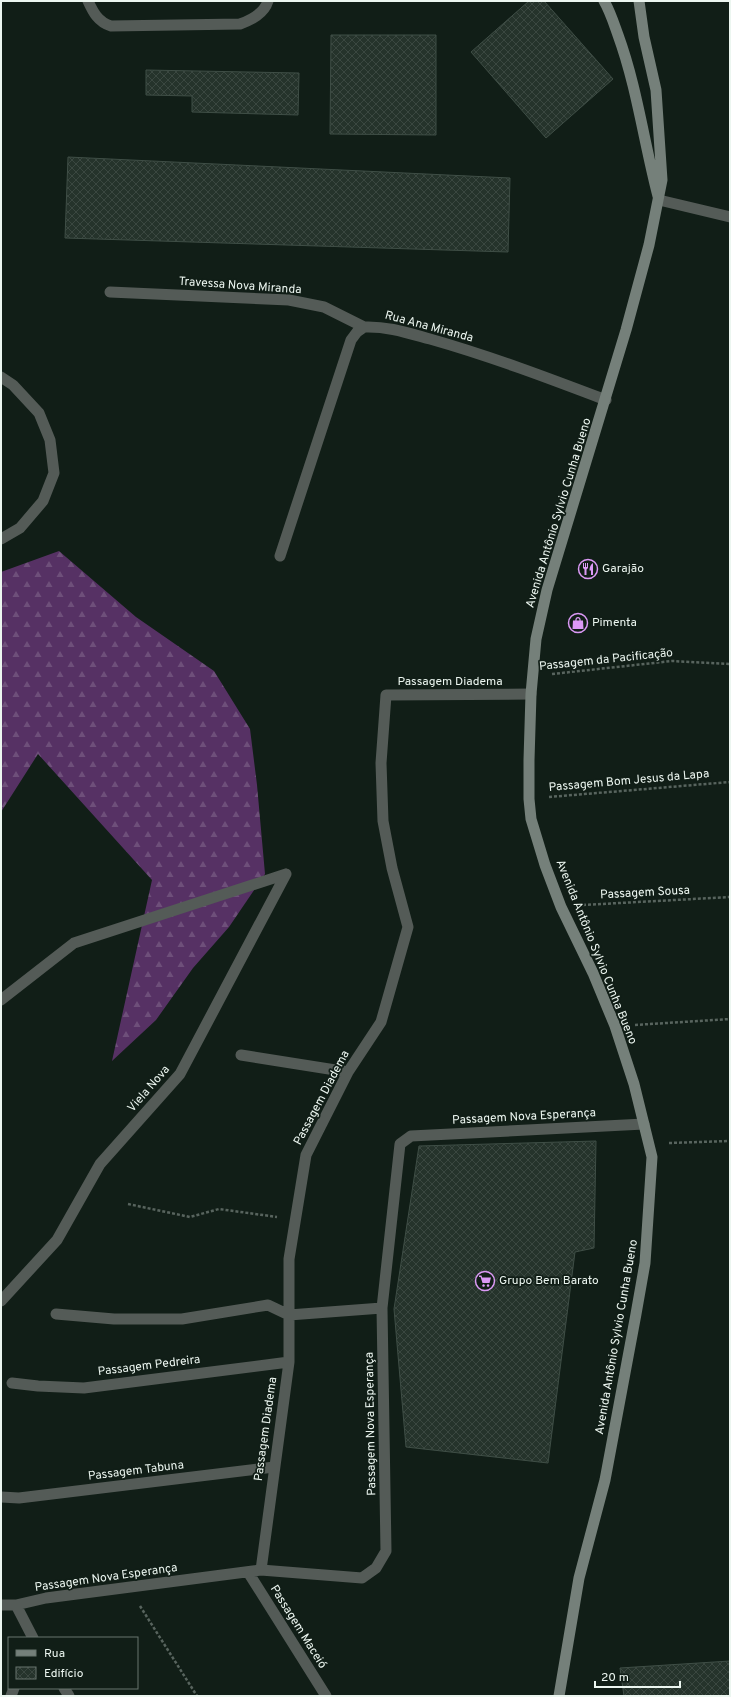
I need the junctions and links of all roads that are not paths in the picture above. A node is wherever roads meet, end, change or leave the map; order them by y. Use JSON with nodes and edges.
{"nodes":[{"id":1,"x":88,"y":1,"type":"edge"},
{"id":2,"x":268,"y":1,"type":"edge"},
{"id":3,"x":604,"y":1,"type":"edge"},
{"id":4,"x":639,"y":1,"type":"edge"},
{"id":5,"x":659,"y":200,"type":"junction"},
{"id":6,"x":730,"y":217,"type":"edge"},
{"id":7,"x":110,"y":292,"type":"dead end"},
{"id":8,"x":364,"y":327,"type":"junction"},
{"id":9,"x":1,"y":377,"type":"edge"},
{"id":10,"x":606,"y":400,"type":"junction"},
{"id":11,"x":1,"y":539,"type":"edge"},
{"id":12,"x":280,"y":556,"type":"dead end"},
{"id":13,"x":531,"y":694,"type":"junction"},
{"id":14,"x":1,"y":1000,"type":"edge"},
{"id":15,"x":241,"y":1055,"type":"dead end"},
{"id":16,"x":348,"y":1072,"type":"junction"},
{"id":17,"x":644,"y":1124,"type":"junction"},
{"id":18,"x":1,"y":1301,"type":"edge"},
{"id":19,"x":382,"y":1308,"type":"junction"},
{"id":20,"x":56,"y":1314,"type":"dead end"},
{"id":21,"x":289,"y":1315,"type":"junction"},
{"id":22,"x":288,"y":1362,"type":"junction"},
{"id":23,"x":12,"y":1383,"type":"dead end"},
{"id":24,"x":274,"y":1467,"type":"junction"},
{"id":25,"x":1,"y":1497,"type":"edge"},
{"id":26,"x":261,"y":1570,"type":"junction"},
{"id":27,"x":248,"y":1572,"type":"junction"},
{"id":28,"x":1,"y":1605,"type":"edge"},
{"id":29,"x":16,"y":1605,"type":"junction"},
{"id":30,"x":32,"y":1637,"type":"edge"},
{"id":31,"x":326,"y":1696,"type":"edge"},
{"id":32,"x":558,"y":1696,"type":"edge"}],
"edges":[{"from":1,"to":2,"type":"street"},
{"from":3,"to":5,"type":"main road","name":"Avenida Antônio Sylvio Cunha Bueno"},
{"from":4,"to":5,"type":"main road","name":"Avenida Antônio Sylvio Cunha Bueno"},
{"from":5,"to":6,"type":"street"},
{"from":5,"to":10,"type":"main road","name":"Avenida Antônio Sylvio Cunha Bueno"},
{"from":7,"to":8,"type":"street","name":"Travessa Nova Miranda"},
{"from":8,"to":10,"type":"street","name":"Rua Ana Miranda"},
{"from":8,"to":12,"type":"street"},
{"from":9,"to":11,"type":"street"},
{"from":10,"to":13,"type":"main road","name":"Avenida Antônio Sylvio Cunha Bueno"},
{"from":13,"to":16,"type":"street","name":"Passagem Diadema"},
{"from":13,"to":17,"type":"main road","name":"Avenida Antônio Sylvio Cunha Bueno"},
{"from":14,"to":18,"type":"street","name":"Viela Nova"},
{"from":15,"to":16,"type":"street"},
{"from":16,"to":21,"type":"street","name":"Passagem Diadema"},
{"from":17,"to":19,"type":"street","name":"Passagem Nova Esperança"},
{"from":17,"to":32,"type":"main road","name":"Avenida Antônio Sylvio Cunha Bueno"},
{"from":19,"to":21,"type":"street"},
{"from":19,"to":26,"type":"street","name":"Passagem Nova Esperança"},
{"from":20,"to":21,"type":"street"},
{"from":21,"to":22,"type":"street","name":"Passagem Diadema"},
{"from":22,"to":23,"type":"street","name":"Passagem Pedreira"},
{"from":22,"to":24,"type":"street","name":"Passagem Diadema"},
{"from":24,"to":25,"type":"street","name":"Passagem Tabuna"},
{"from":24,"to":26,"type":"street","name":"Passagem Diadema"},
{"from":26,"to":27,"type":"street","name":"Passagem Nova Esperança"},
{"from":27,"to":29,"type":"street","name":"Passagem Nova Esperança"},
{"from":27,"to":31,"type":"street","name":"Passagem Maceió"},
{"from":28,"to":29,"type":"street","name":"Passagem Nova Esperança"},
{"from":29,"to":30,"type":"street"}]}
